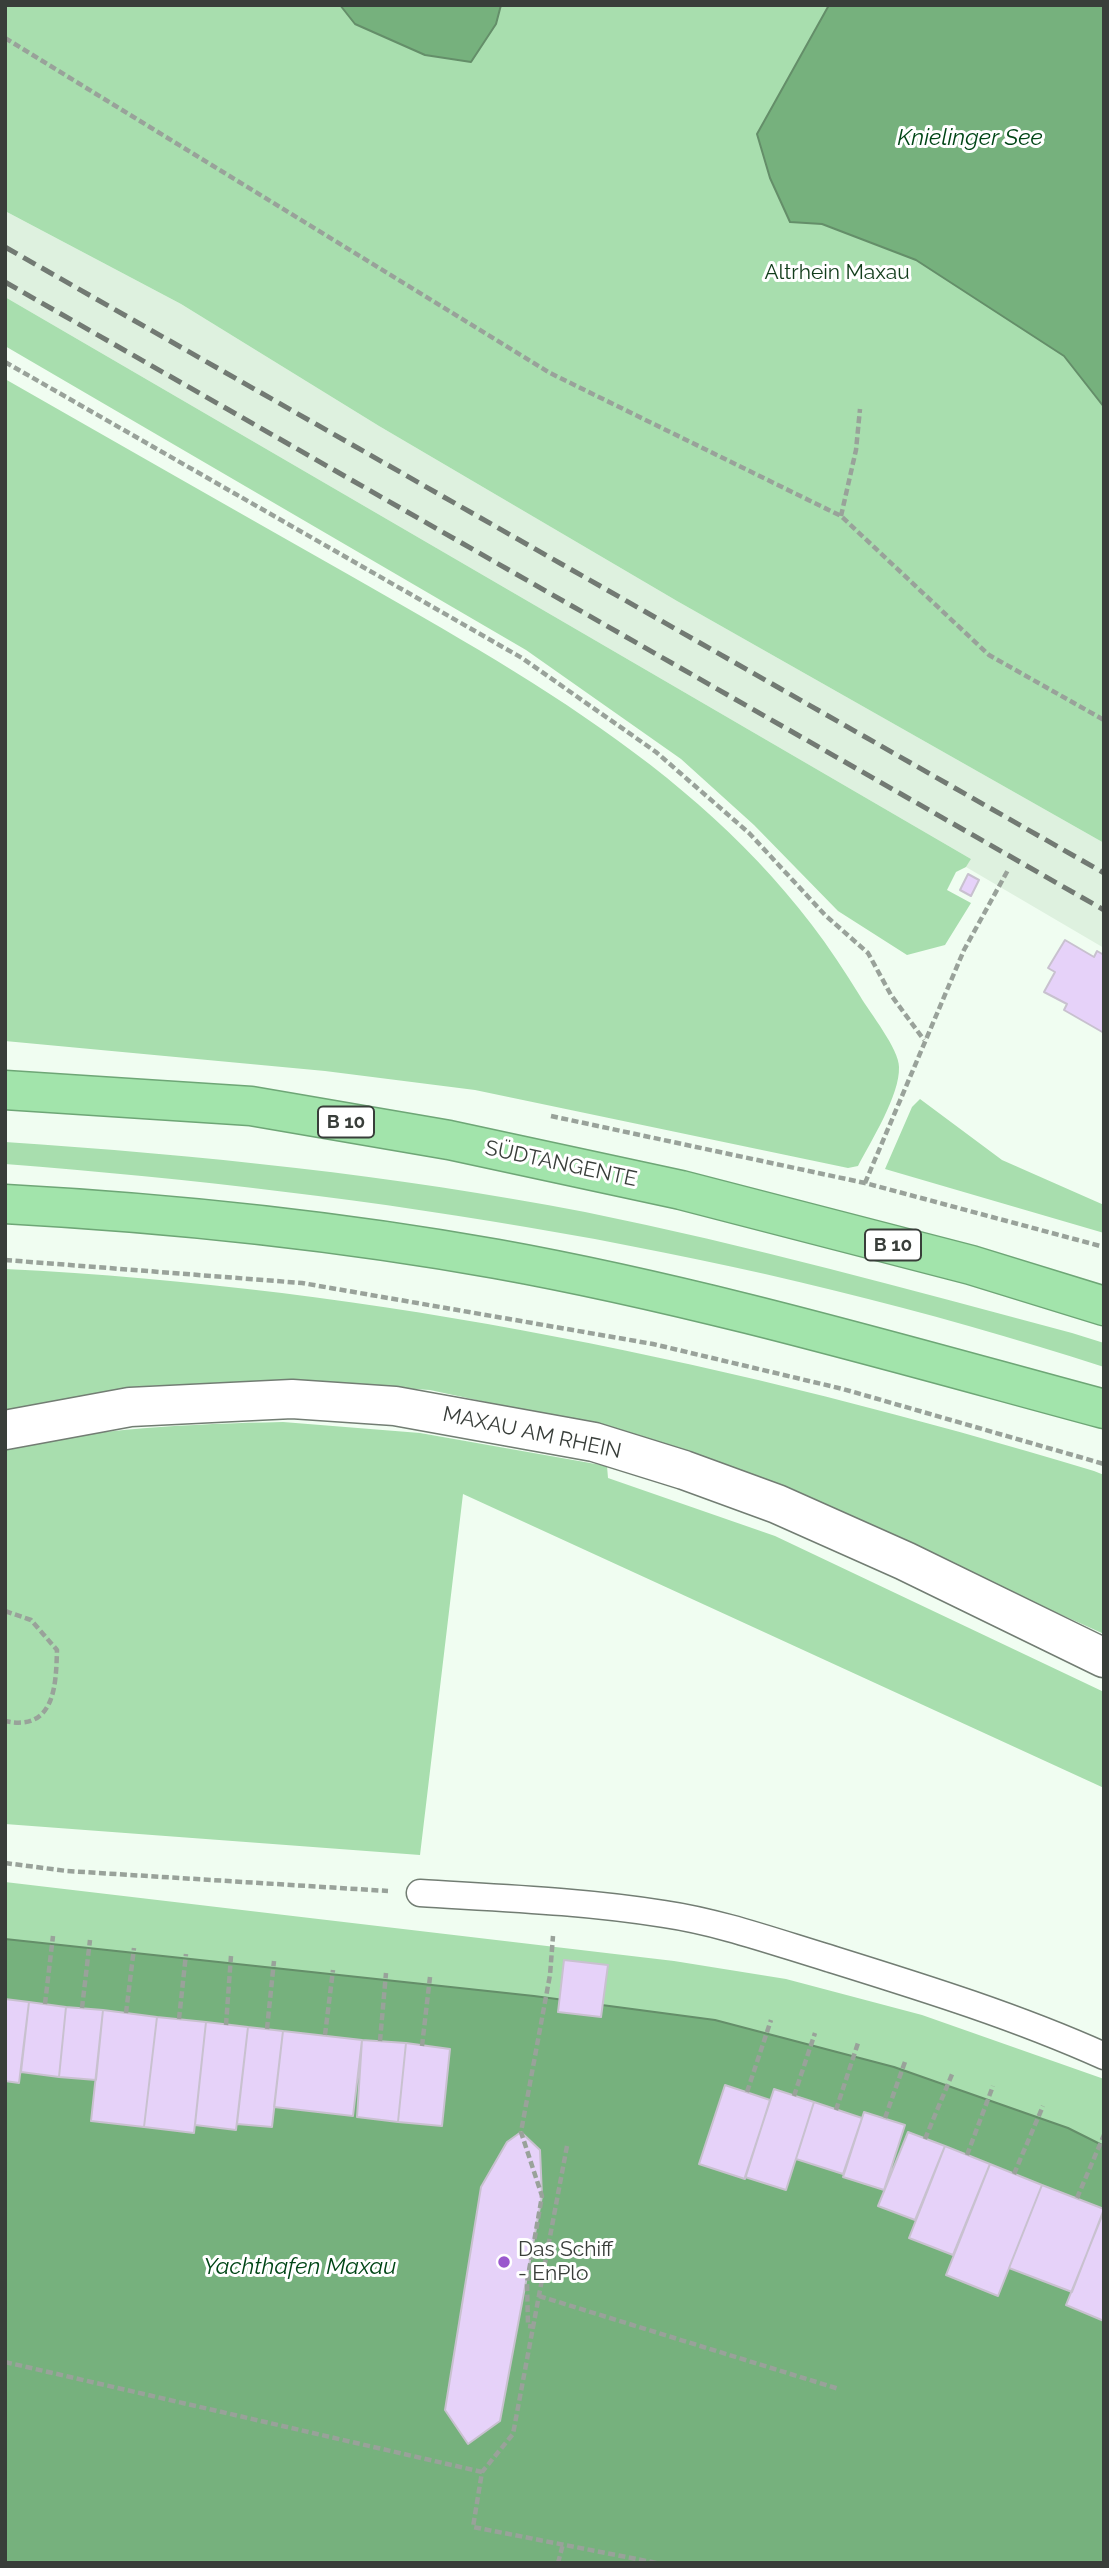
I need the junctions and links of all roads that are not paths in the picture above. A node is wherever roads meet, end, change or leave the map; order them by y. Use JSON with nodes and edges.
{"nodes":[{"id":1,"x":5,"y":1090,"type":"edge"},
{"id":2,"x":5,"y":1204,"type":"edge"},
{"id":3,"x":1104,"y":1306,"type":"edge"},
{"id":4,"x":1104,"y":1409,"type":"edge"},
{"id":5,"x":5,"y":1430,"type":"edge"},
{"id":6,"x":1104,"y":1658,"type":"edge"},
{"id":7,"x":420,"y":1893,"type":"road end"},
{"id":8,"x":1104,"y":2056,"type":"edge"}],
"edges":[{"from":1,"to":3,"type":"highway","name":"SÜDTANGENTE","number":"B 10"},
{"from":2,"to":4,"type":"highway"},
{"from":5,"to":6,"type":"street","name":"MAXAU AM RHEIN"},
{"from":7,"to":8,"type":"lane"}]}
